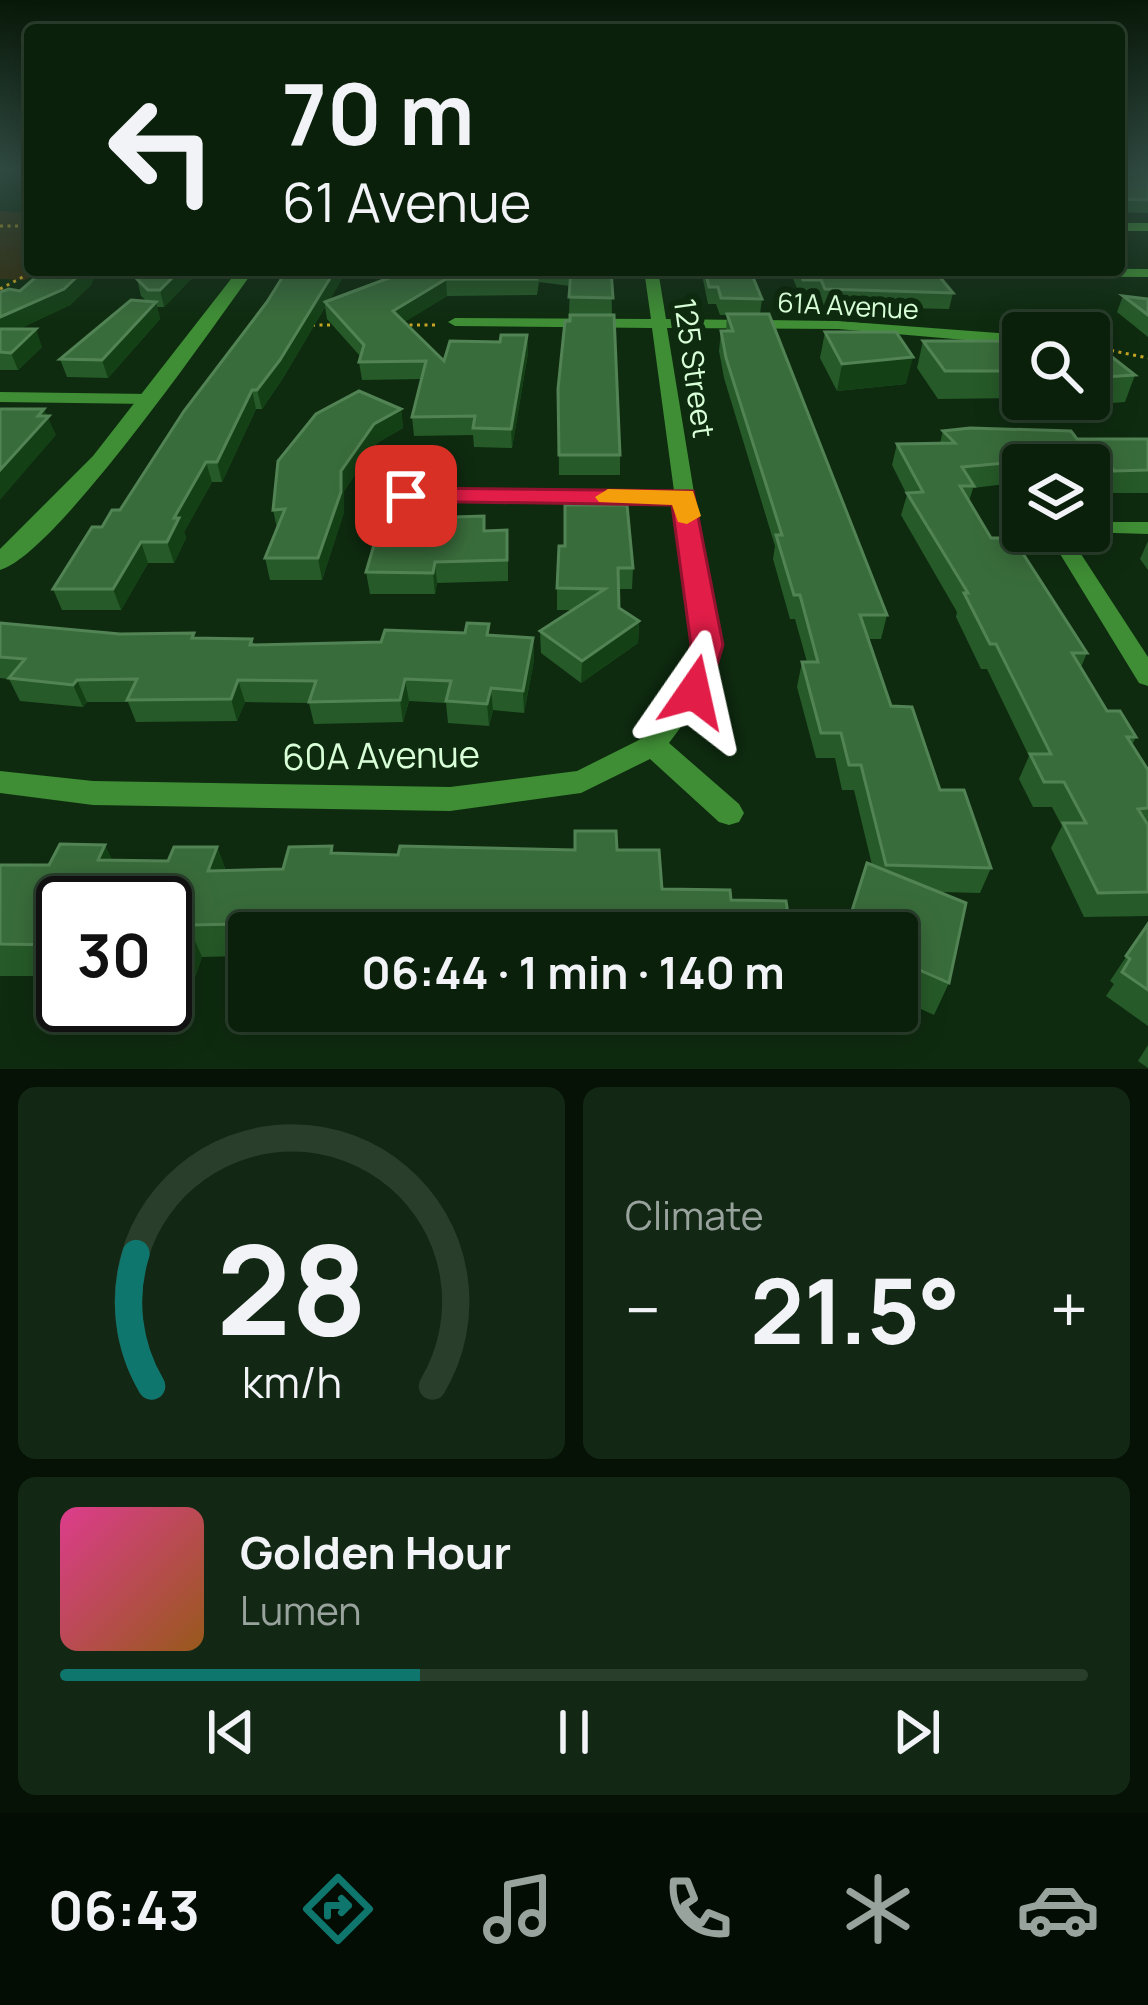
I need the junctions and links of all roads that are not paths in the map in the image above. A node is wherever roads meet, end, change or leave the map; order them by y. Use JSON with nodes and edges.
{"nodes":[{"id":1,"x":241,"y":276,"type":"edge"},
{"id":2,"x":652,"y":276,"type":"edge"},
{"id":3,"x":455,"y":322,"type":"road end"},
{"id":4,"x":657,"y":324,"type":"junction"},
{"id":5,"x":1002,"y":338,"type":"edge"},
{"id":6,"x":0,"y":397,"type":"edge"},
{"id":7,"x":149,"y":399,"type":"junction"},
{"id":8,"x":406,"y":496,"type":"dead end"},
{"id":9,"x":684,"y":497,"type":"junction"},
{"id":10,"x":1110,"y":528,"type":"edge"},
{"id":11,"x":1148,"y":528,"type":"edge"},
{"id":12,"x":1069,"y":552,"type":"edge"},
{"id":13,"x":0,"y":562,"type":"edge"},
{"id":14,"x":1148,"y":677,"type":"edge"},
{"id":15,"x":653,"y":746,"type":"junction"},
{"id":16,"x":0,"y":782,"type":"edge"},
{"id":17,"x":729,"y":813,"type":"dead end"}],
"edges":[{"from":1,"to":7,"type":"street"},
{"from":2,"to":4,"type":"street","name":"125 Street"},
{"from":3,"to":4,"type":"street","name":"61A Avenue"},
{"from":4,"to":5,"type":"street","name":"61A Avenue"},
{"from":4,"to":9,"type":"street","name":"125 Street"},
{"from":6,"to":7,"type":"street"},
{"from":7,"to":13,"type":"street"},
{"from":8,"to":9,"type":"street"},
{"from":9,"to":15,"type":"street","name":"125 Street"},
{"from":10,"to":11,"type":"street"},
{"from":12,"to":14,"type":"street"},
{"from":15,"to":16,"type":"street","name":"60A Avenue"},
{"from":15,"to":17,"type":"street"}]}
